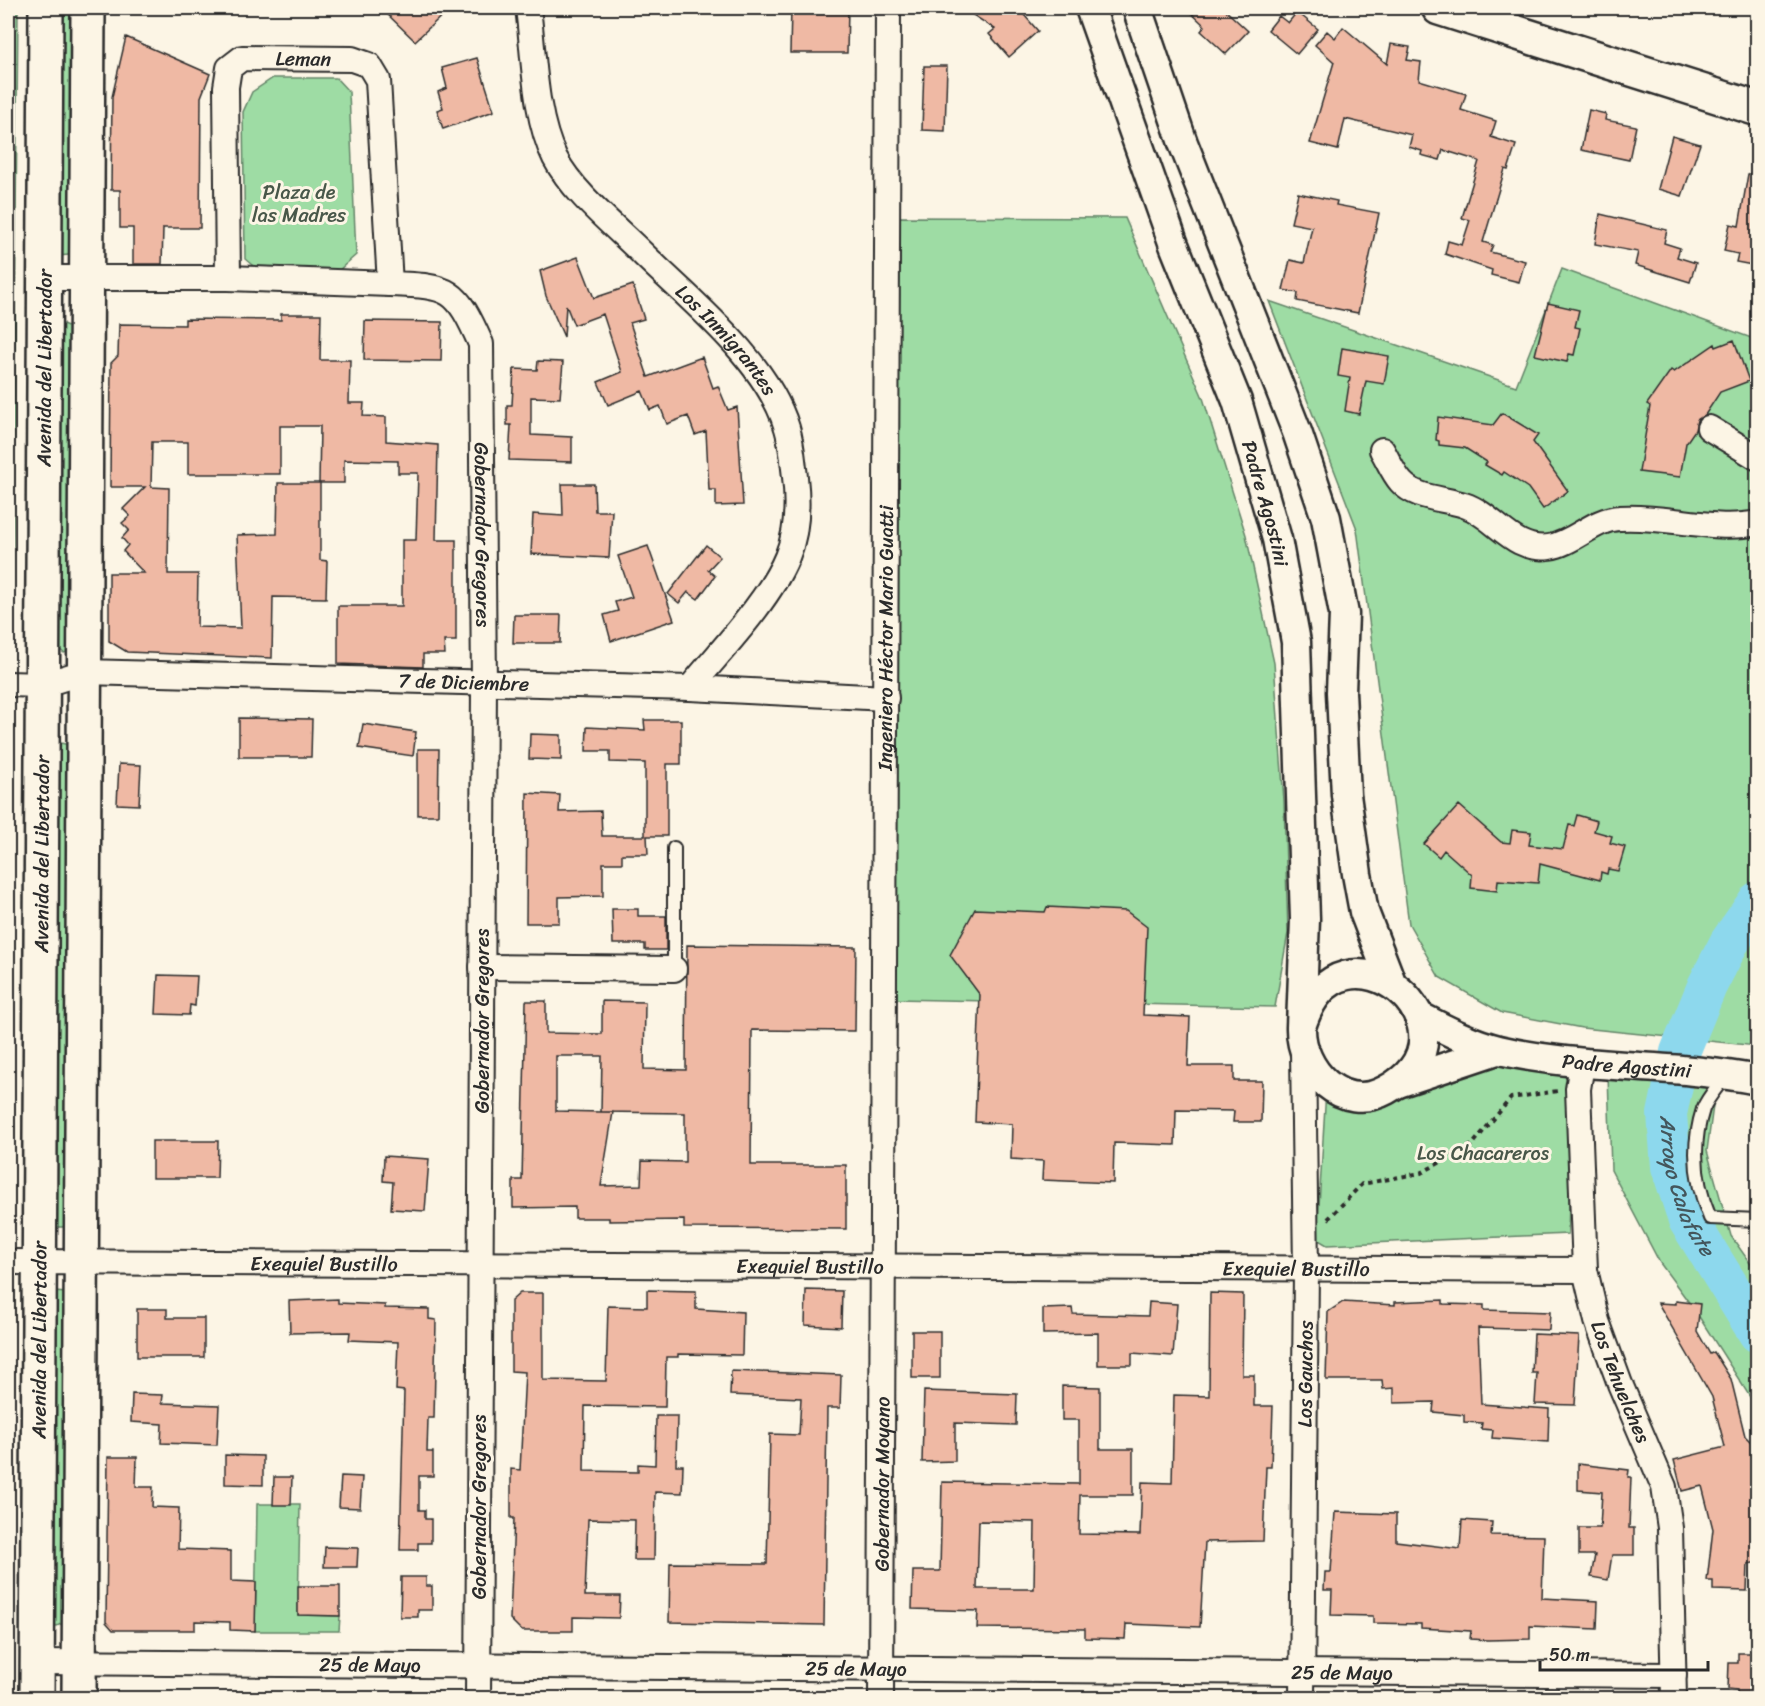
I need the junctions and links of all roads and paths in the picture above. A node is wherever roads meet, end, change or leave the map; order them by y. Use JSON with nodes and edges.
{"nodes":[{"id":1,"x":46,"y":8,"type":"edge"},
{"id":2,"x":87,"y":8,"type":"edge"},
{"id":3,"x":528,"y":8,"type":"edge"},
{"id":4,"x":888,"y":8,"type":"edge"},
{"id":5,"x":1090,"y":8,"type":"edge"},
{"id":6,"x":1137,"y":8,"type":"edge"},
{"id":7,"x":1439,"y":8,"type":"edge"},
{"id":8,"x":1758,"y":109,"type":"edge"},
{"id":9,"x":44,"y":278,"type":"junction"},
{"id":10,"x":228,"y":278,"type":"junction"},
{"id":11,"x":86,"y":279,"type":"junction"},
{"id":12,"x":390,"y":284,"type":"junction"},
{"id":13,"x":1709,"y":428,"type":"dead end"},
{"id":14,"x":1382,"y":450,"type":"dead end"},
{"id":15,"x":1758,"y":458,"type":"edge"},
{"id":16,"x":1758,"y":523,"type":"edge"},
{"id":17,"x":84,"y":672,"type":"junction"},
{"id":18,"x":8,"y":684,"type":"edge"},
{"id":19,"x":42,"y":685,"type":"junction"},
{"id":20,"x":484,"y":685,"type":"junction"},
{"id":21,"x":690,"y":688,"type":"junction"},
{"id":22,"x":886,"y":698,"type":"junction"},
{"id":23,"x":674,"y":848,"type":"dead end"},
{"id":24,"x":482,"y":967,"type":"junction"},
{"id":25,"x":674,"y":969,"type":"joint"},
{"id":26,"x":1391,"y":982,"type":"junction"},
{"id":27,"x":1419,"y":1016,"type":"junction"},
{"id":28,"x":1302,"y":1039,"type":"junction"},
{"id":29,"x":1497,"y":1050,"type":"junction"},
{"id":30,"x":1722,"y":1073,"type":"junction"},
{"id":31,"x":1580,"y":1076,"type":"junction"},
{"id":32,"x":1758,"y":1080,"type":"edge"},
{"id":33,"x":1398,"y":1083,"type":"junction"},
{"id":34,"x":1758,"y":1221,"type":"edge"},
{"id":35,"x":1304,"y":1229,"type":"junction"},
{"id":36,"x":23,"y":1263,"type":"edge"},
{"id":37,"x":81,"y":1264,"type":"junction"},
{"id":38,"x":481,"y":1266,"type":"junction"},
{"id":39,"x":884,"y":1268,"type":"junction"},
{"id":40,"x":1306,"y":1270,"type":"junction"},
{"id":41,"x":1585,"y":1270,"type":"junction"},
{"id":42,"x":37,"y":1662,"type":"junction"},
{"id":43,"x":79,"y":1663,"type":"junction"},
{"id":44,"x":479,"y":1666,"type":"junction"},
{"id":45,"x":882,"y":1669,"type":"junction"},
{"id":46,"x":1303,"y":1672,"type":"junction"},
{"id":47,"x":1674,"y":1675,"type":"junction"},
{"id":48,"x":37,"y":1698,"type":"edge"},
{"id":49,"x":79,"y":1698,"type":"edge"},
{"id":50,"x":478,"y":1698,"type":"edge"},
{"id":51,"x":881,"y":1698,"type":"edge"},
{"id":52,"x":1302,"y":1698,"type":"edge"},
{"id":53,"x":1674,"y":1698,"type":"edge"}],
"edges":[{"from":1,"to":9,"type":"main road","name":"Avenida del Libertador"},
{"from":2,"to":11,"type":"main road","name":"Avenida del Libertador"},
{"from":3,"to":21,"type":"street","name":"Los Inmigrantes"},
{"from":4,"to":22,"type":"street","name":"Ingeniero Héctor Mario Guatti"},
{"from":5,"to":28,"type":"street","name":"Padre Agostini"},
{"from":6,"to":26,"type":"street"},
{"from":7,"to":8,"type":"main road"},
{"from":9,"to":11,"type":"street"},
{"from":9,"to":19,"type":"main road","name":"Avenida del Libertador"},
{"from":10,"to":11,"type":"street"},
{"from":10,"to":12,"type":"street"},
{"from":10,"to":12,"type":"street","name":"Leman"},
{"from":11,"to":17,"type":"main road","name":"Avenida del Libertador"},
{"from":12,"to":20,"type":"street","name":"Gobernador Gregores"},
{"from":13,"to":15,"type":"street"},
{"from":14,"to":16,"type":"street"},
{"from":17,"to":19,"type":"street","name":"7 de Diciembre"},
{"from":17,"to":20,"type":"street","name":"7 de Diciembre"},
{"from":17,"to":37,"type":"main road","name":"Avenida del Libertador"},
{"from":18,"to":19,"type":"street","name":"7 de Diciembre"},
{"from":19,"to":36,"type":"main road","name":"Avenida del Libertador"},
{"from":20,"to":21,"type":"street","name":"7 de Diciembre"},
{"from":20,"to":24,"type":"street","name":"Gobernador Gregores"},
{"from":21,"to":22,"type":"street","name":"7 de Diciembre"},
{"from":22,"to":39,"type":"street","name":"Ingeniero Héctor Mario Guatti"},
{"from":23,"to":25,"type":"lane"},
{"from":24,"to":25,"type":"street"},
{"from":24,"to":38,"type":"street","name":"Gobernador Gregores"},
{"from":26,"to":27,"type":"street"},
{"from":26,"to":28,"type":"street"},
{"from":27,"to":29,"type":"street","name":"Padre Agostini"},
{"from":27,"to":33,"type":"street"},
{"from":28,"to":33,"type":"street"},
{"from":28,"to":35,"type":"street","name":"Los Gauchos"},
{"from":29,"to":31,"type":"street","name":"Padre Agostini"},
{"from":29,"to":33,"type":"street","name":"Padre Agostini"},
{"from":30,"to":31,"type":"street","name":"Padre Agostini"},
{"from":30,"to":32,"type":"street","name":"Padre Agostini"},
{"from":30,"to":34,"type":"lane"},
{"from":31,"to":35,"type":"path"},
{"from":31,"to":41,"type":"street","name":"Los Tehuelches"},
{"from":35,"to":40,"type":"street","name":"Los Gauchos"},
{"from":36,"to":37,"type":"street","name":"Exequiel Bustillo"},
{"from":36,"to":42,"type":"main road","name":"Avenida del Libertador"},
{"from":37,"to":38,"type":"street","name":"Exequiel Bustillo"},
{"from":37,"to":43,"type":"main road","name":"Avenida del Libertador"},
{"from":38,"to":39,"type":"street","name":"Exequiel Bustillo"},
{"from":38,"to":44,"type":"street","name":"Gobernador Gregores"},
{"from":39,"to":40,"type":"street","name":"Exequiel Bustillo"},
{"from":39,"to":45,"type":"street","name":"Gobernador Moyano"},
{"from":40,"to":41,"type":"street","name":"Exequiel Bustillo"},
{"from":40,"to":46,"type":"street","name":"Los Gauchos"},
{"from":41,"to":47,"type":"street","name":"Los Tehuelches"},
{"from":42,"to":43,"type":"street","name":"25 de Mayo"},
{"from":42,"to":48,"type":"main road","name":"Avenida del Libertador"},
{"from":43,"to":44,"type":"street","name":"25 de Mayo"},
{"from":43,"to":49,"type":"main road","name":"Avenida del Libertador"},
{"from":44,"to":45,"type":"street","name":"25 de Mayo"},
{"from":44,"to":50,"type":"street","name":"Gobernador Gregores"},
{"from":45,"to":46,"type":"street","name":"25 de Mayo"},
{"from":45,"to":51,"type":"street","name":"Gobernador Moyano"},
{"from":46,"to":47,"type":"street","name":"25 de Mayo"},
{"from":46,"to":52,"type":"street","name":"Los Gauchos"},
{"from":47,"to":53,"type":"street","name":"Los Tehuelches"}]}
